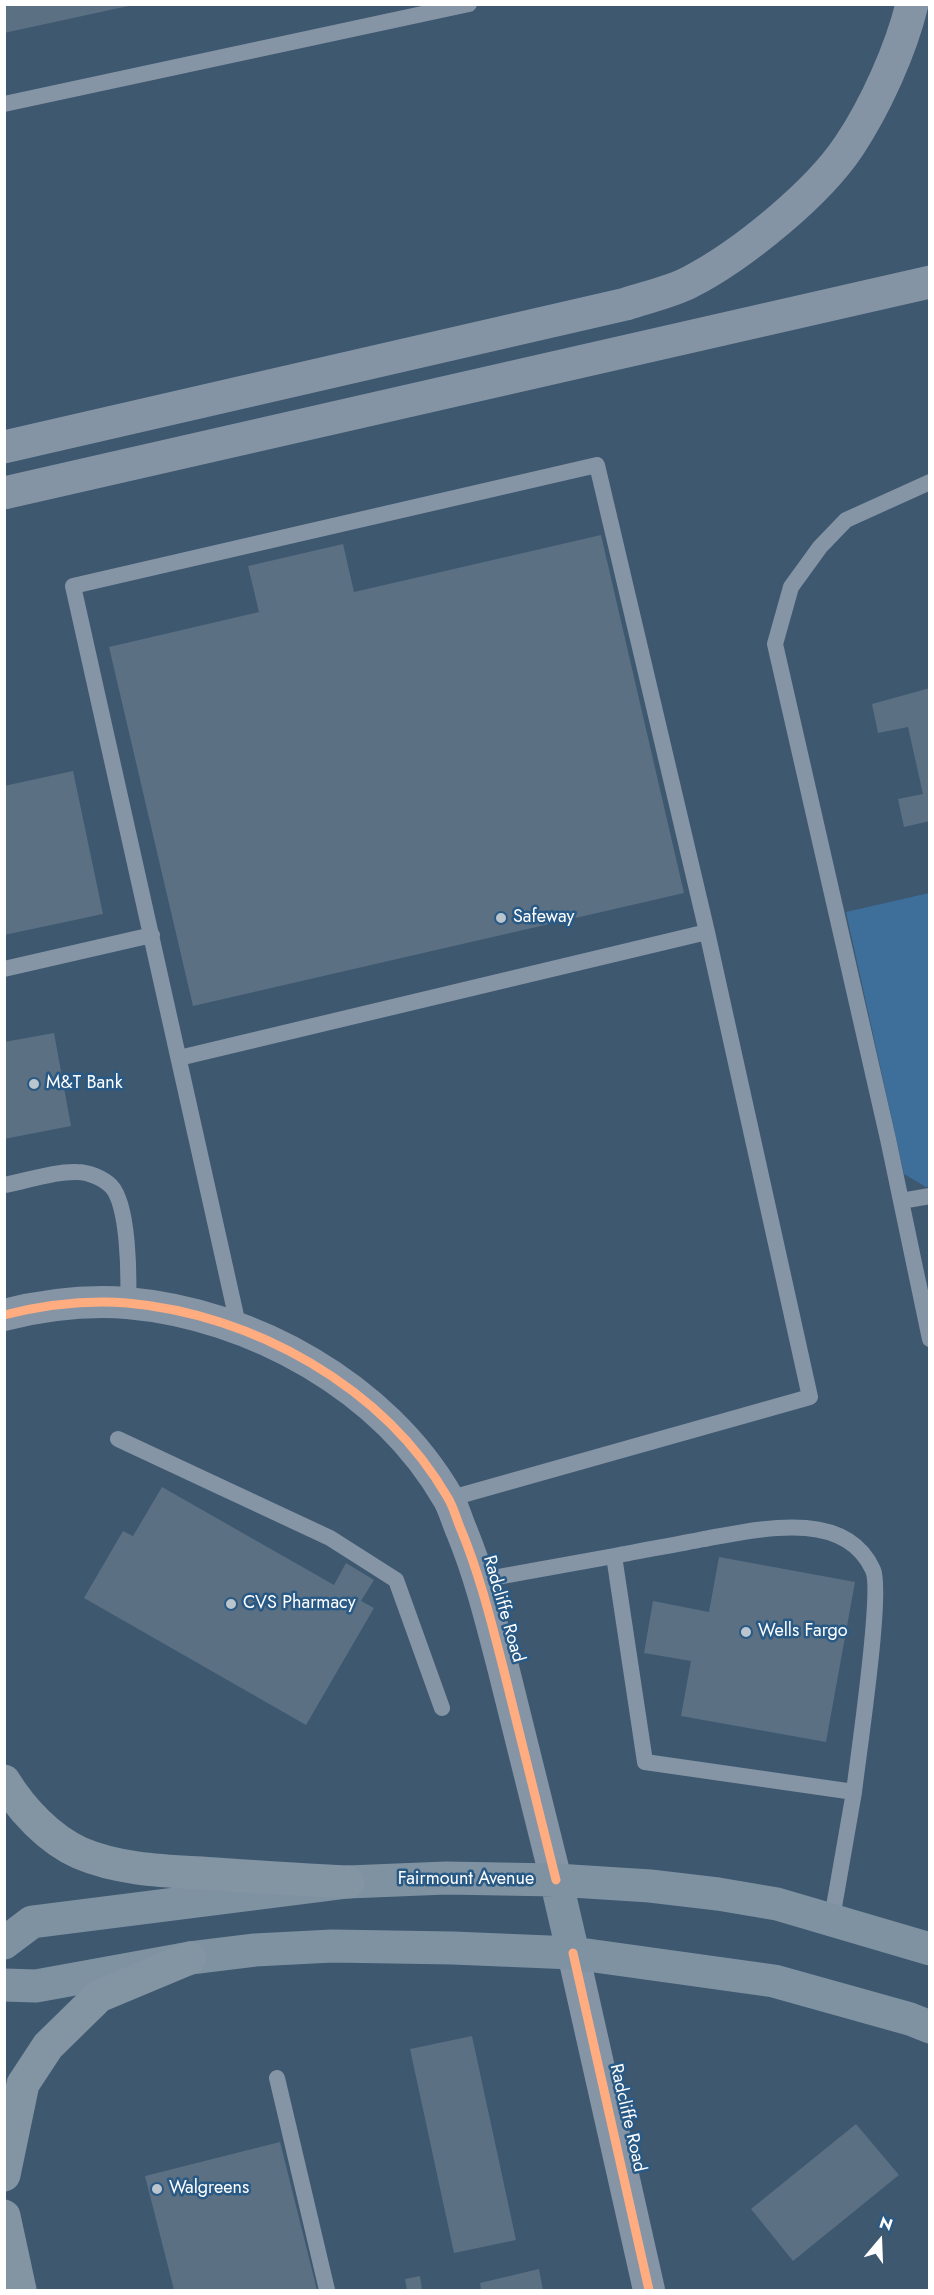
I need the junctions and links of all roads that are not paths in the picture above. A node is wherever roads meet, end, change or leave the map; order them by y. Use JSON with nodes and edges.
{"nodes":[{"id":1,"x":469,"y":4,"type":"edge"},
{"id":2,"x":912,"y":4,"type":"edge"},
{"id":3,"x":436,"y":8,"type":"edge"},
{"id":4,"x":4,"y":104,"type":"edge"},
{"id":5,"x":930,"y":282,"type":"edge"},
{"id":6,"x":4,"y":447,"type":"edge"},
{"id":7,"x":930,"y":482,"type":"edge"},
{"id":8,"x":4,"y":493,"type":"edge"},
{"id":9,"x":707,"y":932,"type":"junction"},
{"id":10,"x":152,"y":935,"type":"junction"},
{"id":11,"x":4,"y":969,"type":"edge"},
{"id":12,"x":179,"y":1058,"type":"junction"},
{"id":13,"x":4,"y":1185,"type":"edge"},
{"id":14,"x":930,"y":1196,"type":"edge"},
{"id":15,"x":901,"y":1201,"type":"junction"},
{"id":16,"x":128,"y":1303,"type":"junction"},
{"id":17,"x":4,"y":1315,"type":"edge"},
{"id":18,"x":238,"y":1329,"type":"junction"},
{"id":19,"x":930,"y":1339,"type":"edge"},
{"id":20,"x":118,"y":1439,"type":"dead end"},
{"id":21,"x":448,"y":1499,"type":"junction"},
{"id":22,"x":614,"y":1556,"type":"junction"},
{"id":23,"x":481,"y":1580,"type":"junction"},
{"id":24,"x":441,"y":1708,"type":"dead end"},
{"id":25,"x":4,"y":1781,"type":"edge"},
{"id":26,"x":854,"y":1792,"type":"junction"},
{"id":27,"x":556,"y":1880,"type":"junction"},
{"id":28,"x":348,"y":1882,"type":"junction"},
{"id":29,"x":832,"y":1918,"type":"junction"},
{"id":30,"x":4,"y":1943,"type":"edge"},
{"id":31,"x":930,"y":1949,"type":"edge"},
{"id":32,"x":573,"y":1953,"type":"junction"},
{"id":33,"x":190,"y":1958,"type":"junction"},
{"id":34,"x":4,"y":1985,"type":"edge"},
{"id":35,"x":930,"y":2027,"type":"edge"},
{"id":36,"x":277,"y":2078,"type":"dead end"},
{"id":37,"x":4,"y":2175,"type":"edge"},
{"id":38,"x":4,"y":2216,"type":"edge"},
{"id":39,"x":20,"y":2290,"type":"edge"},
{"id":40,"x":327,"y":2290,"type":"edge"},
{"id":41,"x":649,"y":2290,"type":"edge"}],
"edges":[{"from":1,"to":3,"type":"lane"},
{"from":2,"to":6,"type":"highway"},
{"from":3,"to":4,"type":"lane"},
{"from":5,"to":8,"type":"highway"},
{"from":7,"to":15,"type":"lane"},
{"from":9,"to":10,"type":"lane"},
{"from":9,"to":12,"type":"lane"},
{"from":9,"to":21,"type":"lane"},
{"from":10,"to":11,"type":"lane"},
{"from":10,"to":12,"type":"lane"},
{"from":12,"to":18,"type":"lane"},
{"from":13,"to":16,"type":"lane"},
{"from":14,"to":15,"type":"lane"},
{"from":15,"to":19,"type":"lane"},
{"from":16,"to":17,"type":"street","name":"Radcliffe Road"},
{"from":16,"to":18,"type":"street","name":"Radcliffe Road"},
{"from":18,"to":21,"type":"street","name":"Radcliffe Road"},
{"from":20,"to":24,"type":"lane"},
{"from":21,"to":23,"type":"street","name":"Radcliffe Road"},
{"from":22,"to":23,"type":"lane"},
{"from":22,"to":26,"type":"lane"},
{"from":22,"to":26,"type":"lane"},
{"from":23,"to":27,"type":"street","name":"Radcliffe Road"},
{"from":25,"to":28,"type":"main road"},
{"from":26,"to":29,"type":"lane"},
{"from":27,"to":28,"type":"main road","name":"Fairmount Avenue"},
{"from":27,"to":29,"type":"main road","name":"Fairmount Avenue"},
{"from":27,"to":32,"type":"main road"},
{"from":28,"to":30,"type":"main road","name":"Fairmount Avenue"},
{"from":29,"to":31,"type":"main road","name":"Fairmount Avenue"},
{"from":32,"to":33,"type":"main road"},
{"from":32,"to":35,"type":"main road"},
{"from":32,"to":41,"type":"street","name":"Radcliffe Road"},
{"from":33,"to":34,"type":"main road"},
{"from":33,"to":37,"type":"main road"},
{"from":36,"to":40,"type":"lane"},
{"from":38,"to":39,"type":"main road"}]}
